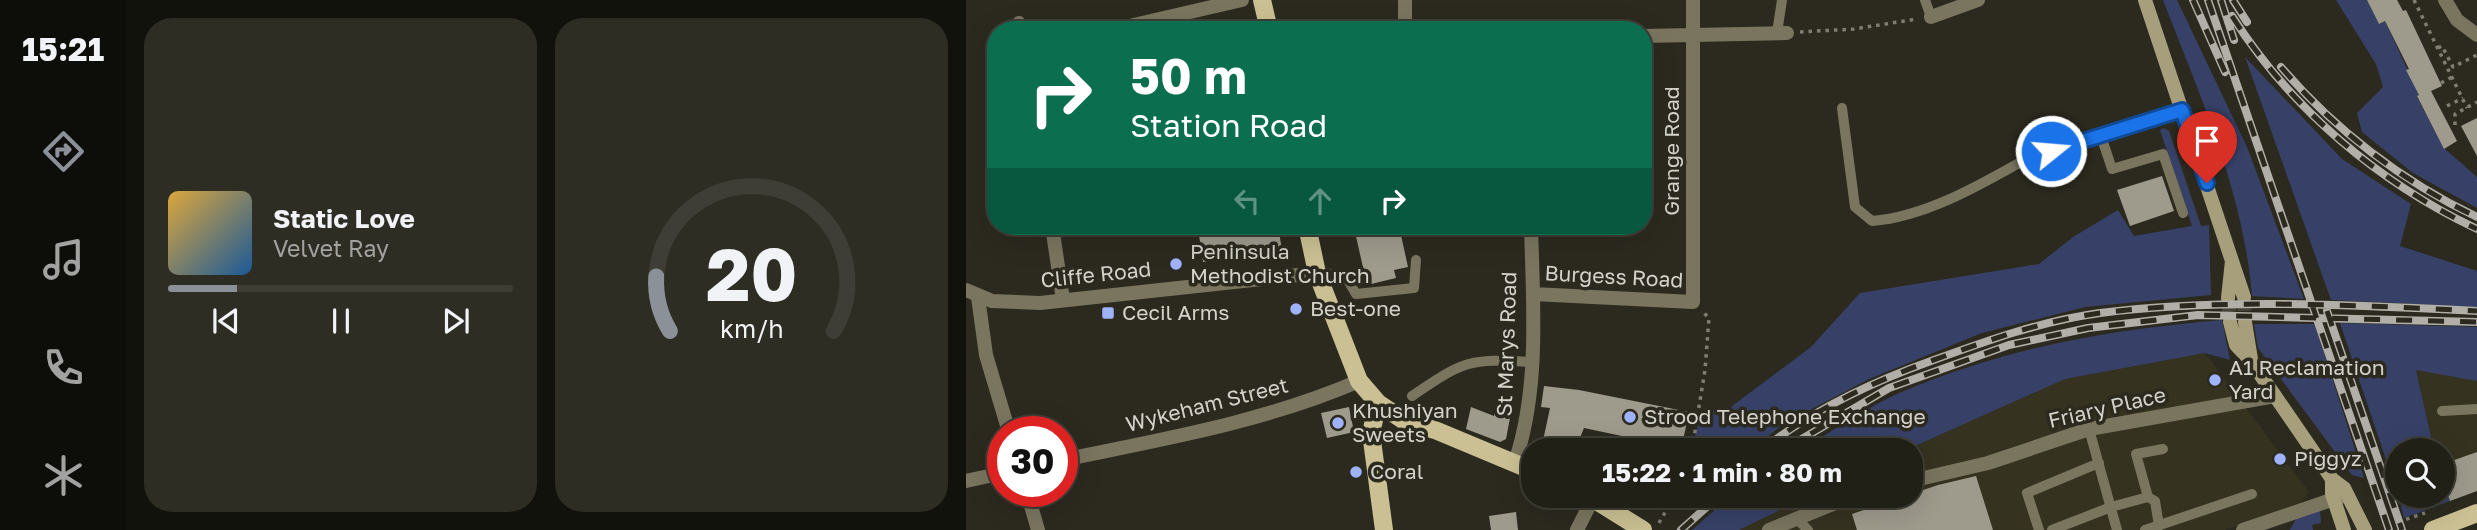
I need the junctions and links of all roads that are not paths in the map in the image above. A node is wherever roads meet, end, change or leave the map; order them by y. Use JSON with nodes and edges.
{"nodes":[{"id":1,"x":1242,"y":0,"type":"edge"},
{"id":2,"x":1262,"y":0,"type":"edge"},
{"id":3,"x":1405,"y":0,"type":"edge"},
{"id":4,"x":1693,"y":0,"type":"edge"},
{"id":5,"x":1782,"y":0,"type":"edge"},
{"id":6,"x":1925,"y":0,"type":"edge"},
{"id":7,"x":1978,"y":0,"type":"edge"},
{"id":8,"x":2144,"y":0,"type":"edge"},
{"id":9,"x":2445,"y":0,"type":"edge"},
{"id":10,"x":1931,"y":17,"type":"joint"},
{"id":11,"x":1151,"y":21,"type":"edge"},
{"id":12,"x":1267,"y":21,"type":"edge"},
{"id":13,"x":1405,"y":21,"type":"edge"},
{"id":14,"x":1782,"y":33,"type":"joint"},
{"id":15,"x":1693,"y":34,"type":"junction"},
{"id":16,"x":2477,"y":35,"type":"edge"},
{"id":17,"x":1652,"y":36,"type":"edge"},
{"id":18,"x":1842,"y":108,"type":"dead end"},
{"id":19,"x":2182,"y":110,"type":"junction"},
{"id":20,"x":2101,"y":136,"type":"junction"},
{"id":21,"x":2026,"y":159,"type":"joint"},
{"id":22,"x":2183,"y":213,"type":"dead end"},
{"id":23,"x":1053,"y":235,"type":"edge"},
{"id":24,"x":1309,"y":235,"type":"edge"},
{"id":25,"x":1531,"y":235,"type":"edge"},
{"id":26,"x":2232,"y":257,"type":"junction"},
{"id":27,"x":1416,"y":260,"type":"dead end"},
{"id":28,"x":1317,"y":273,"type":"junction"},
{"id":29,"x":972,"y":293,"type":"edge"},
{"id":30,"x":1533,"y":294,"type":"junction"},
{"id":31,"x":2244,"y":297,"type":"tunnel mouth"},
{"id":32,"x":2228,"y":298,"type":"tunnel mouth"},
{"id":33,"x":1063,"y":300,"type":"junction"},
{"id":34,"x":1693,"y":302,"type":"joint"},
{"id":35,"x":2230,"y":322,"type":"tunnel mouth"},
{"id":36,"x":2245,"y":322,"type":"tunnel mouth"},
{"id":37,"x":2251,"y":360,"type":"junction"},
{"id":38,"x":1531,"y":362,"type":"junction"},
{"id":39,"x":1359,"y":382,"type":"junction"},
{"id":40,"x":1412,"y":396,"type":"dead end"},
{"id":41,"x":2274,"y":396,"type":"junction"},
{"id":42,"x":1378,"y":402,"type":"junction"},
{"id":43,"x":2477,"y":410,"type":"edge"},
{"id":44,"x":2441,"y":411,"type":"dead end"},
{"id":45,"x":1004,"y":416,"type":"edge"},
{"id":46,"x":2089,"y":429,"type":"junction"},
{"id":47,"x":2163,"y":449,"type":"dead end"},
{"id":48,"x":1078,"y":457,"type":"edge"},
{"id":49,"x":1515,"y":462,"type":"junction"},
{"id":50,"x":2099,"y":463,"type":"junction"},
{"id":51,"x":1521,"y":465,"type":"edge"},
{"id":52,"x":987,"y":476,"type":"edge"},
{"id":53,"x":1923,"y":478,"type":"edge"},
{"id":54,"x":966,"y":481,"type":"edge"},
{"id":55,"x":2252,"y":494,"type":"dead end"},
{"id":56,"x":2148,"y":497,"type":"junction"},
{"id":57,"x":2341,"y":497,"type":"junction"},
{"id":58,"x":1031,"y":507,"type":"edge"},
{"id":59,"x":2111,"y":507,"type":"junction"},
{"id":60,"x":1586,"y":508,"type":"edge"},
{"id":61,"x":1608,"y":508,"type":"edge"},
{"id":62,"x":1822,"y":508,"type":"edge"},
{"id":63,"x":2477,"y":513,"type":"edge"},
{"id":64,"x":1797,"y":518,"type":"junction"},
{"id":65,"x":2159,"y":526,"type":"junction"},
{"id":66,"x":1038,"y":530,"type":"edge"},
{"id":67,"x":1384,"y":530,"type":"edge"},
{"id":68,"x":1577,"y":530,"type":"edge"},
{"id":69,"x":1643,"y":530,"type":"edge"},
{"id":70,"x":1769,"y":530,"type":"edge"},
{"id":71,"x":1808,"y":530,"type":"edge"},
{"id":72,"x":2039,"y":530,"type":"edge"},
{"id":73,"x":2052,"y":530,"type":"edge"},
{"id":74,"x":2118,"y":530,"type":"edge"},
{"id":75,"x":2145,"y":530,"type":"edge"},
{"id":76,"x":2243,"y":530,"type":"edge"},
{"id":77,"x":2344,"y":530,"type":"edge"},
{"id":78,"x":2365,"y":530,"type":"edge"},
{"id":79,"x":2433,"y":530,"type":"edge"}],
"edges":[{"from":1,"to":11,"type":"street"},
{"from":2,"to":12,"type":"main road"},
{"from":3,"to":13,"type":"street"},
{"from":4,"to":15,"type":"street","name":"Grange Road"},
{"from":5,"to":14,"type":"lane"},
{"from":6,"to":10,"type":"lane"},
{"from":7,"to":10,"type":"street"},
{"from":8,"to":19,"type":"main road"},
{"from":9,"to":16,"type":"street"},
{"from":14,"to":15,"type":"street"},
{"from":15,"to":17,"type":"street"},
{"from":15,"to":34,"type":"street","name":"Grange Road"},
{"from":18,"to":21,"type":"lane"},
{"from":19,"to":20,"type":"street"},
{"from":19,"to":26,"type":"main road"},
{"from":20,"to":21,"type":"street"},
{"from":20,"to":22,"type":"lane"},
{"from":23,"to":33,"type":"street"},
{"from":24,"to":28,"type":"main road"},
{"from":25,"to":30,"type":"street","name":"St Marys Road"},
{"from":26,"to":31,"type":"main road"},
{"from":26,"to":32,"type":"main road"},
{"from":27,"to":28,"type":"lane"},
{"from":28,"to":33,"type":"street","name":"Cliffe Road"},
{"from":28,"to":39,"type":"main road"},
{"from":29,"to":33,"type":"street","name":"Cliffe Road"},
{"from":29,"to":45,"type":"street"},
{"from":30,"to":34,"type":"street","name":"Burgess Road"},
{"from":30,"to":38,"type":"street","name":"St Marys Road"},
{"from":35,"to":37,"type":"main road"},
{"from":36,"to":37,"type":"main road"},
{"from":37,"to":41,"type":"main road"},
{"from":38,"to":40,"type":"lane"},
{"from":38,"to":49,"type":"street","name":"St Marys Road"},
{"from":39,"to":42,"type":"main road"},
{"from":39,"to":48,"type":"street","name":"Wykeham Street"},
{"from":41,"to":46,"type":"street","name":"Friary Place"},
{"from":41,"to":57,"type":"main road"},
{"from":42,"to":49,"type":"main road"},
{"from":42,"to":67,"type":"main road"},
{"from":43,"to":44,"type":"lane"},
{"from":46,"to":50,"type":"lane"},
{"from":46,"to":53,"type":"street","name":"Friary Place"},
{"from":47,"to":56,"type":"lane"},
{"from":49,"to":51,"type":"main road"},
{"from":50,"to":59,"type":"lane"},
{"from":50,"to":72,"type":"lane"},
{"from":52,"to":54,"type":"street"},
{"from":55,"to":65,"type":"lane"},
{"from":56,"to":59,"type":"lane"},
{"from":56,"to":65,"type":"lane"},
{"from":57,"to":76,"type":"street"},
{"from":57,"to":77,"type":"main road"},
{"from":57,"to":78,"type":"main road"},
{"from":58,"to":66,"type":"street"},
{"from":59,"to":73,"type":"lane"},
{"from":59,"to":74,"type":"lane"},
{"from":60,"to":68,"type":"street"},
{"from":61,"to":69,"type":"main road"},
{"from":62,"to":64,"type":"street"},
{"from":63,"to":79,"type":"main road"},
{"from":64,"to":70,"type":"street"},
{"from":64,"to":71,"type":"lane"},
{"from":65,"to":75,"type":"lane"}]}
